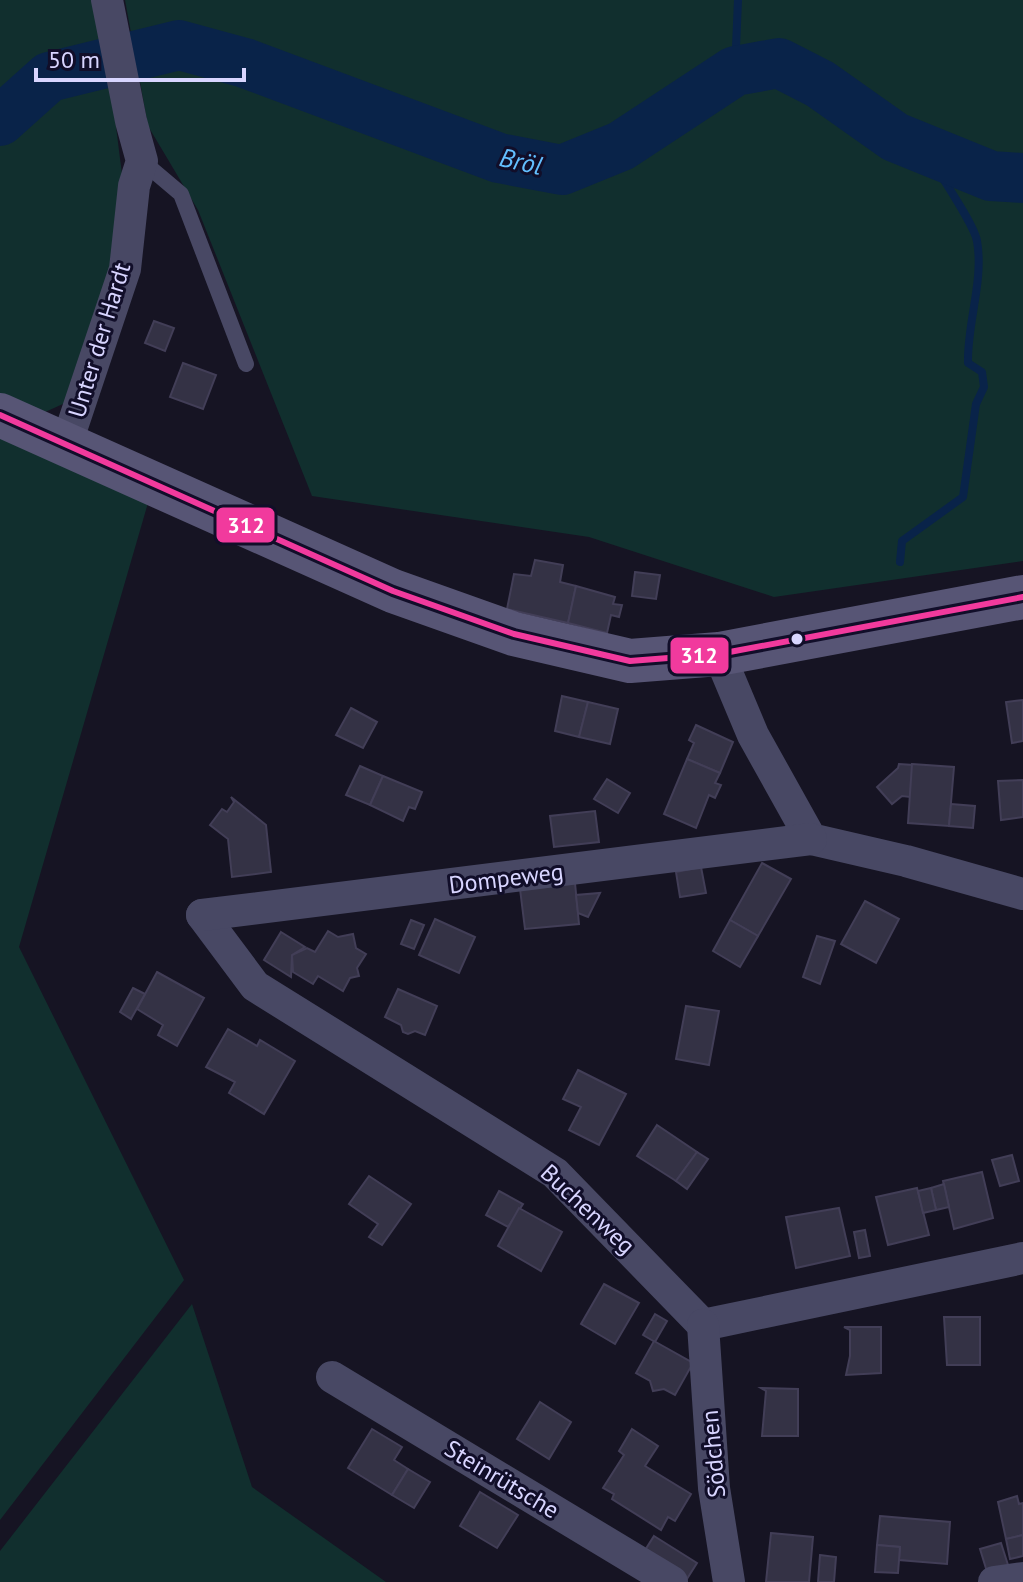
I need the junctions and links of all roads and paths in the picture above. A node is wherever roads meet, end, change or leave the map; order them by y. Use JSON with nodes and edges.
{"nodes":[{"id":1,"x":107,"y":0,"type":"edge"},
{"id":2,"x":142,"y":161,"type":"junction"},
{"id":3,"x":246,"y":364,"type":"dead end"},
{"id":4,"x":0,"y":415,"type":"edge"},
{"id":5,"x":66,"y":445,"type":"junction"},
{"id":6,"x":1023,"y":597,"type":"edge"},
{"id":7,"x":719,"y":654,"type":"junction"},
{"id":8,"x":811,"y":839,"type":"junction"},
{"id":9,"x":1022,"y":892,"type":"edge"},
{"id":10,"x":202,"y":915,"type":"joint"},
{"id":11,"x":1023,"y":1258,"type":"edge"},
{"id":12,"x":703,"y":1325,"type":"junction"},
{"id":13,"x":332,"y":1377,"type":"dead end"},
{"id":14,"x":1023,"y":1578,"type":"edge"},
{"id":15,"x":672,"y":1582,"type":"edge"},
{"id":16,"x":729,"y":1582,"type":"edge"},
{"id":17,"x":994,"y":1582,"type":"edge"}],
"edges":[{"from":1,"to":2,"type":"street","name":"Unter der Hardt"},
{"from":2,"to":3,"type":"lane"},
{"from":2,"to":5,"type":"street","name":"Unter der Hardt"},
{"from":4,"to":5,"type":"main road"},
{"from":5,"to":7,"type":"main road"},
{"from":6,"to":7,"type":"main road"},
{"from":7,"to":8,"type":"street"},
{"from":8,"to":9,"type":"street"},
{"from":8,"to":10,"type":"street","name":"Dompeweg"},
{"from":10,"to":12,"type":"street","name":"Buchenweg"},
{"from":11,"to":12,"type":"street"},
{"from":12,"to":16,"type":"street","name":"Södchen"},
{"from":13,"to":15,"type":"street","name":"Steinrütsche"},
{"from":14,"to":17,"type":"street"}]}
